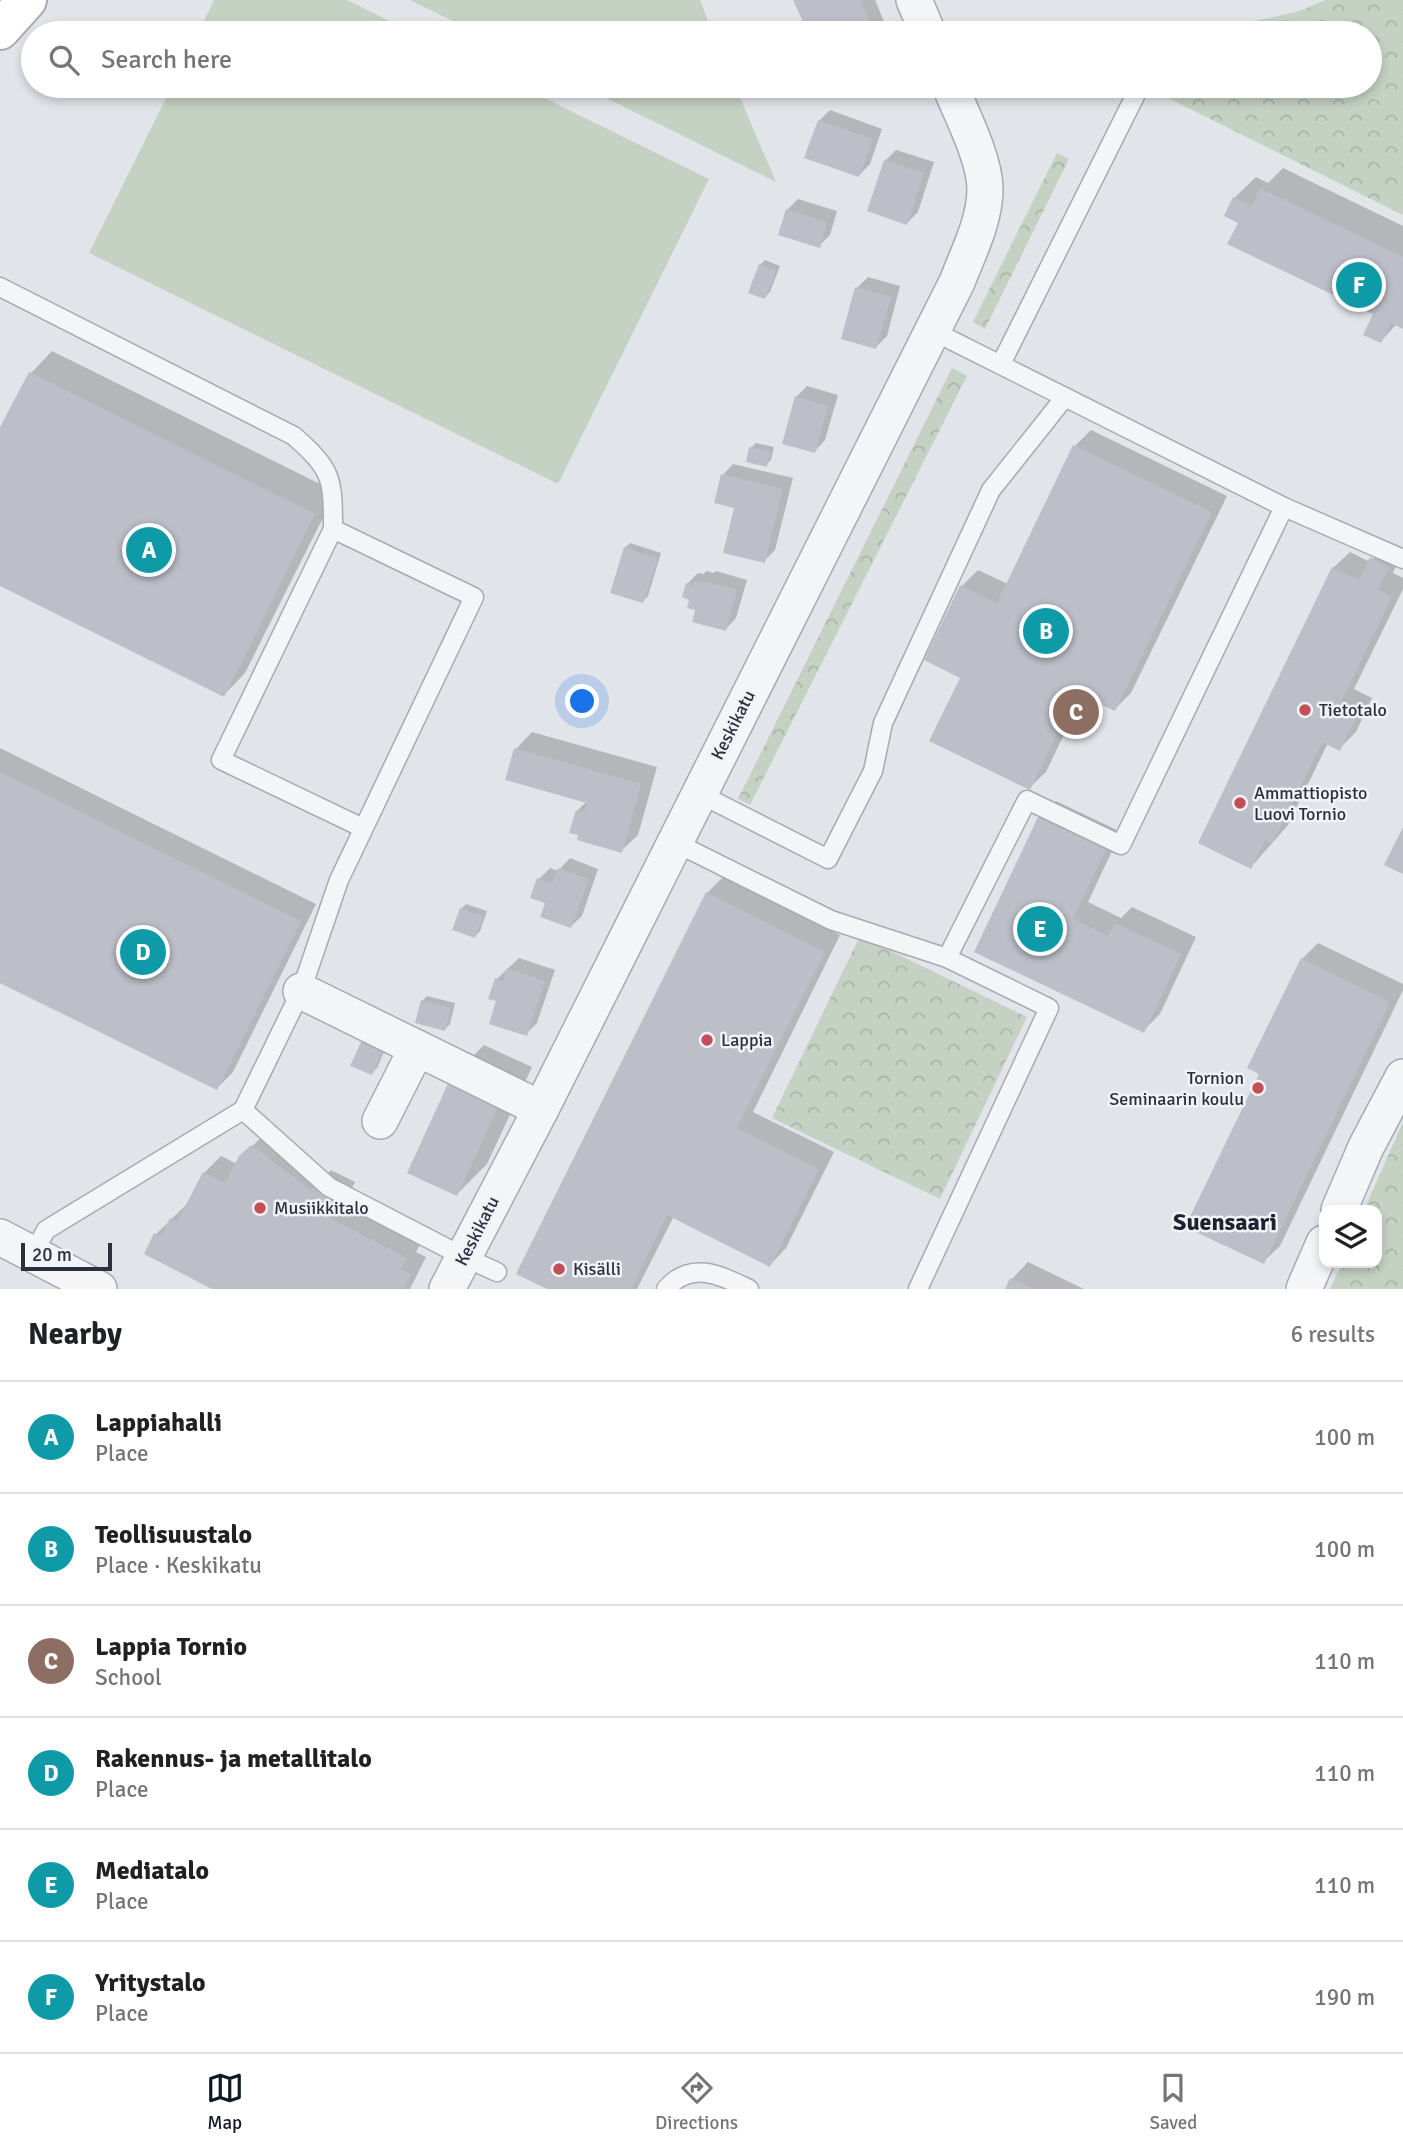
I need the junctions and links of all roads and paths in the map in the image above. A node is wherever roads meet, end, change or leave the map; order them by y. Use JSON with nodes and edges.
{"nodes":[{"id":1,"x":27,"y":0,"type":"edge"},
{"id":2,"x":914,"y":0,"type":"edge"},
{"id":3,"x":923,"y":21,"type":"edge"},
{"id":4,"x":0,"y":30,"type":"edge"},
{"id":5,"x":955,"y":98,"type":"edge"},
{"id":6,"x":1134,"y":98,"type":"edge"},
{"id":7,"x":2,"y":295,"type":"edge"},
{"id":8,"x":933,"y":331,"type":"junction"},
{"id":9,"x":1000,"y":364,"type":"junction"},
{"id":10,"x":1065,"y":397,"type":"junction"},
{"id":11,"x":1284,"y":507,"type":"junction"},
{"id":12,"x":333,"y":528,"type":"junction"},
{"id":13,"x":1403,"y":559,"type":"edge"},
{"id":14,"x":698,"y":793,"type":"junction"},
{"id":15,"x":363,"y":828,"type":"junction"},
{"id":16,"x":674,"y":842,"type":"junction"},
{"id":17,"x":947,"y":958,"type":"junction"},
{"id":18,"x":301,"y":991,"type":"junction"},
{"id":19,"x":417,"y":1048,"type":"junction"},
{"id":20,"x":1403,"y":1077,"type":"edge"},
{"id":21,"x":243,"y":1110,"type":"junction"},
{"id":22,"x":541,"y":1110,"type":"junction"},
{"id":23,"x":380,"y":1121,"type":"dead end"},
{"id":24,"x":1341,"y":1205,"type":"edge"},
{"id":25,"x":0,"y":1237,"type":"edge"},
{"id":26,"x":33,"y":1254,"type":"junction"},
{"id":27,"x":1319,"y":1254,"type":"edge"},
{"id":28,"x":464,"y":1257,"type":"junction"},
{"id":29,"x":497,"y":1272,"type":"dead end"},
{"id":30,"x":99,"y":1289,"type":"edge"},
{"id":31,"x":447,"y":1289,"type":"edge"},
{"id":32,"x":666,"y":1289,"type":"edge"},
{"id":33,"x":749,"y":1289,"type":"edge"},
{"id":34,"x":918,"y":1289,"type":"edge"},
{"id":35,"x":1304,"y":1289,"type":"edge"}],
"edges":[{"from":1,"to":4,"type":"street"},
{"from":2,"to":3,"type":"street"},
{"from":5,"to":8,"type":"street","name":"Keskikatu"},
{"from":6,"to":9,"type":"lane"},
{"from":7,"to":12,"type":"lane"},
{"from":8,"to":9,"type":"lane"},
{"from":8,"to":14,"type":"street","name":"Keskikatu"},
{"from":9,"to":10,"type":"lane"},
{"from":10,"to":11,"type":"lane"},
{"from":10,"to":14,"type":"lane"},
{"from":11,"to":13,"type":"lane"},
{"from":11,"to":17,"type":"lane"},
{"from":12,"to":15,"type":"lane"},
{"from":12,"to":15,"type":"lane"},
{"from":14,"to":16,"type":"street","name":"Keskikatu"},
{"from":15,"to":18,"type":"lane"},
{"from":16,"to":17,"type":"lane"},
{"from":16,"to":22,"type":"street","name":"Keskikatu"},
{"from":17,"to":34,"type":"lane"},
{"from":18,"to":19,"type":"street"},
{"from":18,"to":21,"type":"lane"},
{"from":19,"to":22,"type":"street"},
{"from":19,"to":23,"type":"street"},
{"from":20,"to":24,"type":"street"},
{"from":21,"to":26,"type":"lane"},
{"from":21,"to":28,"type":"lane"},
{"from":22,"to":28,"type":"street","name":"Keskikatu"},
{"from":25,"to":26,"type":"street"},
{"from":26,"to":30,"type":"street"},
{"from":27,"to":35,"type":"street"},
{"from":28,"to":29,"type":"lane"},
{"from":28,"to":31,"type":"street","name":"Keskikatu"},
{"from":32,"to":33,"type":"lane"}]}
